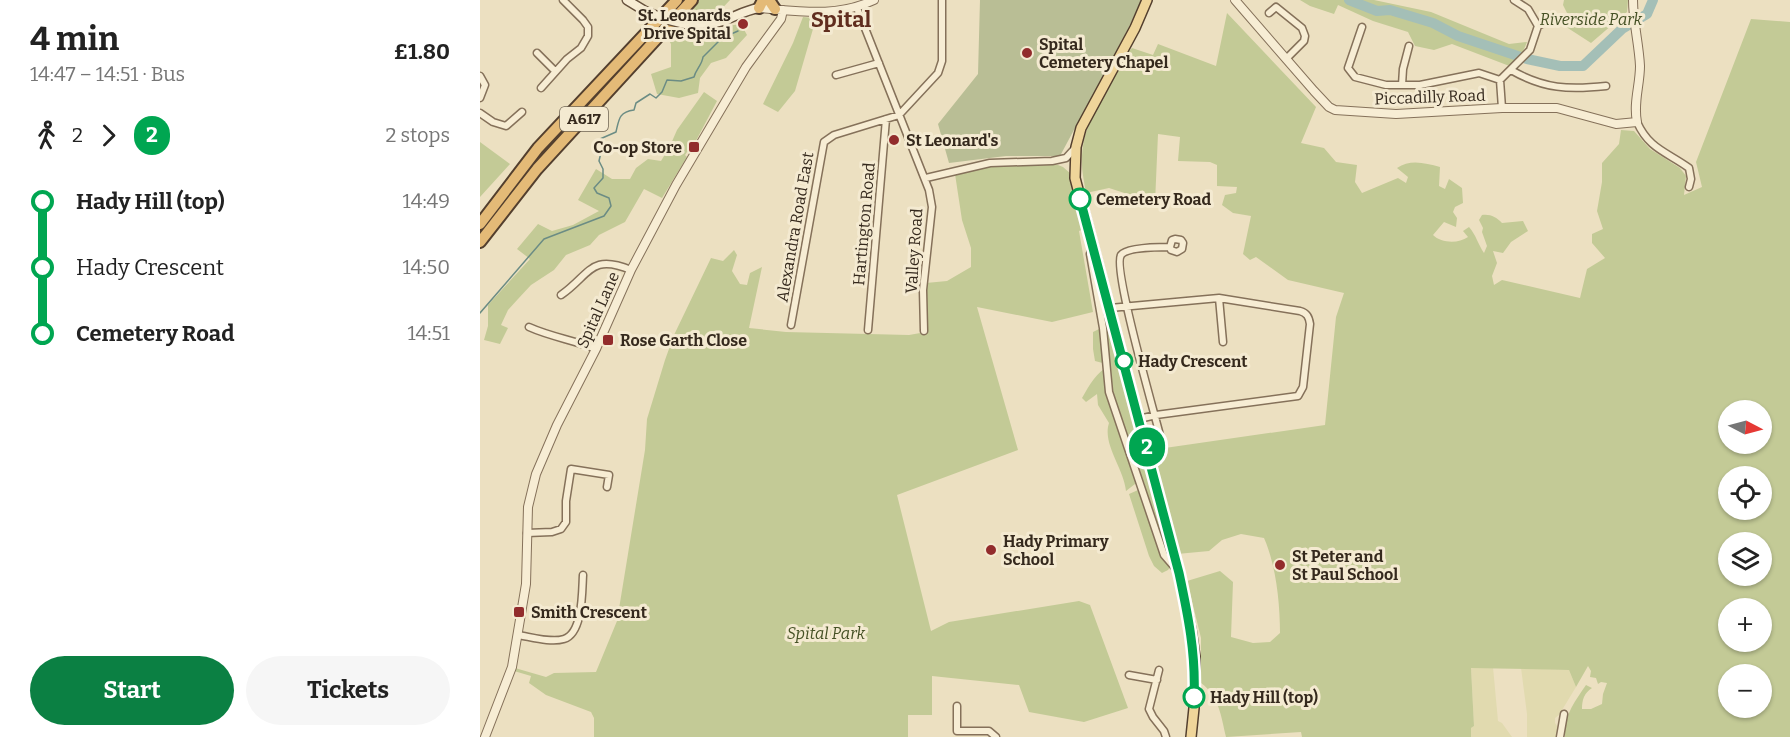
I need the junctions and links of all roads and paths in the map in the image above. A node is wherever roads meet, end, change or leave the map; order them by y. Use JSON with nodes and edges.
{"nodes":[{"id":1,"x":563,"y":0,"type":"edge"},
{"id":2,"x":627,"y":0,"type":"edge"},
{"id":3,"x":676,"y":0,"type":"edge"},
{"id":4,"x":693,"y":0,"type":"edge"},
{"id":5,"x":874,"y":0,"type":"edge"},
{"id":6,"x":942,"y":0,"type":"edge"},
{"id":7,"x":1147,"y":0,"type":"edge"},
{"id":8,"x":1235,"y":0,"type":"edge"},
{"id":9,"x":1514,"y":0,"type":"edge"},
{"id":10,"x":1633,"y":0,"type":"edge"},
{"id":11,"x":761,"y":4,"type":"edge"},
{"id":12,"x":776,"y":6,"type":"edge"},
{"id":13,"x":857,"y":8,"type":"junction"},
{"id":14,"x":1269,"y":13,"type":"dead end"},
{"id":15,"x":1549,"y":20,"type":"dead end"},
{"id":16,"x":1538,"y":26,"type":"junction"},
{"id":17,"x":1362,"y":27,"type":"dead end"},
{"id":18,"x":1408,"y":46,"type":"dead end"},
{"id":19,"x":537,"y":52,"type":"dead end"},
{"id":20,"x":1286,"y":59,"type":"junction"},
{"id":21,"x":879,"y":63,"type":"junction"},
{"id":22,"x":555,"y":70,"type":"junction"},
{"id":23,"x":1510,"y":70,"type":"junction"},
{"id":24,"x":836,"y":75,"type":"dead end"},
{"id":25,"x":480,"y":76,"type":"edge"},
{"id":26,"x":1500,"y":80,"type":"junction"},
{"id":27,"x":1402,"y":85,"type":"junction"},
{"id":28,"x":1606,"y":86,"type":"dead end"},
{"id":29,"x":541,"y":88,"type":"dead end"},
{"id":30,"x":480,"y":98,"type":"edge"},
{"id":31,"x":1502,"y":108,"type":"junction"},
{"id":32,"x":522,"y":112,"type":"dead end"},
{"id":33,"x":480,"y":113,"type":"edge"},
{"id":34,"x":899,"y":115,"type":"junction"},
{"id":35,"x":886,"y":119,"type":"junction"},
{"id":36,"x":1637,"y":122,"type":"junction"},
{"id":37,"x":1076,"y":147,"type":"junction"},
{"id":38,"x":926,"y":178,"type":"junction"},
{"id":39,"x":1689,"y":187,"type":"dead end"},
{"id":40,"x":480,"y":224,"type":"edge"},
{"id":41,"x":480,"y":242,"type":"edge"},
{"id":42,"x":1092,"y":244,"type":"junction"},
{"id":43,"x":1170,"y":247,"type":"dead end"},
{"id":44,"x":631,"y":270,"type":"junction"},
{"id":45,"x":561,"y":295,"type":"dead end"},
{"id":46,"x":1219,"y":298,"type":"junction"},
{"id":47,"x":1126,"y":305,"type":"junction"},
{"id":48,"x":1110,"y":308,"type":"junction"},
{"id":49,"x":791,"y":325,"type":"dead end"},
{"id":50,"x":529,"y":327,"type":"dead end"},
{"id":51,"x":868,"y":330,"type":"dead end"},
{"id":52,"x":924,"y":331,"type":"dead end"},
{"id":53,"x":1223,"y":342,"type":"dead end"},
{"id":54,"x":596,"y":349,"type":"junction"},
{"id":55,"x":1156,"y":415,"type":"junction"},
{"id":56,"x":1139,"y":418,"type":"junction"},
{"id":57,"x":1162,"y":443,"type":"dead end"},
{"id":58,"x":607,"y":487,"type":"dead end"},
{"id":59,"x":527,"y":533,"type":"junction"},
{"id":60,"x":1179,"y":573,"type":"junction"},
{"id":61,"x":584,"y":575,"type":"dead end"},
{"id":62,"x":518,"y":635,"type":"junction"},
{"id":63,"x":1159,"y":670,"type":"dead end"},
{"id":64,"x":1129,"y":675,"type":"dead end"},
{"id":65,"x":1157,"y":680,"type":"junction"},
{"id":66,"x":957,"y":706,"type":"dead end"},
{"id":67,"x":1564,"y":714,"type":"dead end"},
{"id":68,"x":957,"y":734,"type":"edge"},
{"id":69,"x":485,"y":737,"type":"edge"},
{"id":70,"x":996,"y":737,"type":"edge"},
{"id":71,"x":1166,"y":737,"type":"edge"},
{"id":72,"x":1191,"y":737,"type":"edge"},
{"id":73,"x":1560,"y":737,"type":"edge"}],
"edges":[{"from":1,"to":22,"type":"street"},
{"from":2,"to":11,"type":"main road","bridge":true},
{"from":3,"to":40,"type":"highway","number":"A617"},
{"from":4,"to":41,"type":"highway","number":"A617"},
{"from":5,"to":13,"type":"street"},
{"from":6,"to":34,"type":"street"},
{"from":7,"to":37,"type":"main road"},
{"from":8,"to":20,"type":"street","name":"Piccadilly Road"},
{"from":9,"to":16,"type":"street"},
{"from":10,"to":36,"type":"street"},
{"from":11,"to":12,"type":"street"},
{"from":12,"to":13,"type":"street"},
{"from":12,"to":44,"type":"street","name":"Spital Lane"},
{"from":13,"to":21,"type":"street","name":"Valley Road"},
{"from":14,"to":20,"type":"street"},
{"from":15,"to":16,"type":"street"},
{"from":16,"to":23,"type":"street"},
{"from":17,"to":27,"type":"street"},
{"from":18,"to":27,"type":"street"},
{"from":19,"to":22,"type":"street"},
{"from":20,"to":31,"type":"street","name":"Piccadilly Road"},
{"from":21,"to":24,"type":"street"},
{"from":21,"to":34,"type":"street","name":"Valley Road"},
{"from":22,"to":29,"type":"street"},
{"from":23,"to":26,"type":"street"},
{"from":23,"to":28,"type":"street"},
{"from":25,"to":30,"type":"street"},
{"from":26,"to":27,"type":"street"},
{"from":26,"to":31,"type":"street"},
{"from":31,"to":36,"type":"street","name":"Piccadilly Road"},
{"from":32,"to":33,"type":"street"},
{"from":34,"to":35,"type":"street","name":"Alexandra Road East"},
{"from":34,"to":38,"type":"street","name":"Valley Road"},
{"from":35,"to":49,"type":"street","name":"Alexandra Road East"},
{"from":35,"to":51,"type":"street","name":"Hartington Road"},
{"from":36,"to":39,"type":"street"},
{"from":37,"to":38,"type":"street"},
{"from":37,"to":42,"type":"main road"},
{"from":38,"to":52,"type":"street","name":"Valley Road"},
{"from":42,"to":48,"type":"main road"},
{"from":42,"to":60,"type":"street"},
{"from":43,"to":47,"type":"street"},
{"from":44,"to":45,"type":"street"},
{"from":44,"to":54,"type":"street","name":"Spital Lane"},
{"from":46,"to":47,"type":"street"},
{"from":46,"to":53,"type":"street"},
{"from":46,"to":55,"type":"street"},
{"from":47,"to":48,"type":"street"},
{"from":47,"to":55,"type":"street"},
{"from":48,"to":56,"type":"main road"},
{"from":50,"to":54,"type":"street"},
{"from":54,"to":59,"type":"street","name":"Spital Lane"},
{"from":55,"to":56,"type":"street"},
{"from":55,"to":57,"type":"street"},
{"from":56,"to":60,"type":"main road"},
{"from":58,"to":59,"type":"street"},
{"from":59,"to":62,"type":"street","name":"Spital Lane"},
{"from":60,"to":72,"type":"main road"},
{"from":61,"to":62,"type":"street"},
{"from":62,"to":69,"type":"street","name":"Spital Lane"},
{"from":63,"to":65,"type":"street"},
{"from":64,"to":65,"type":"street"},
{"from":65,"to":71,"type":"street"},
{"from":66,"to":68,"type":"street"},
{"from":67,"to":73,"type":"street"},
{"from":68,"to":70,"type":"street"}]}
